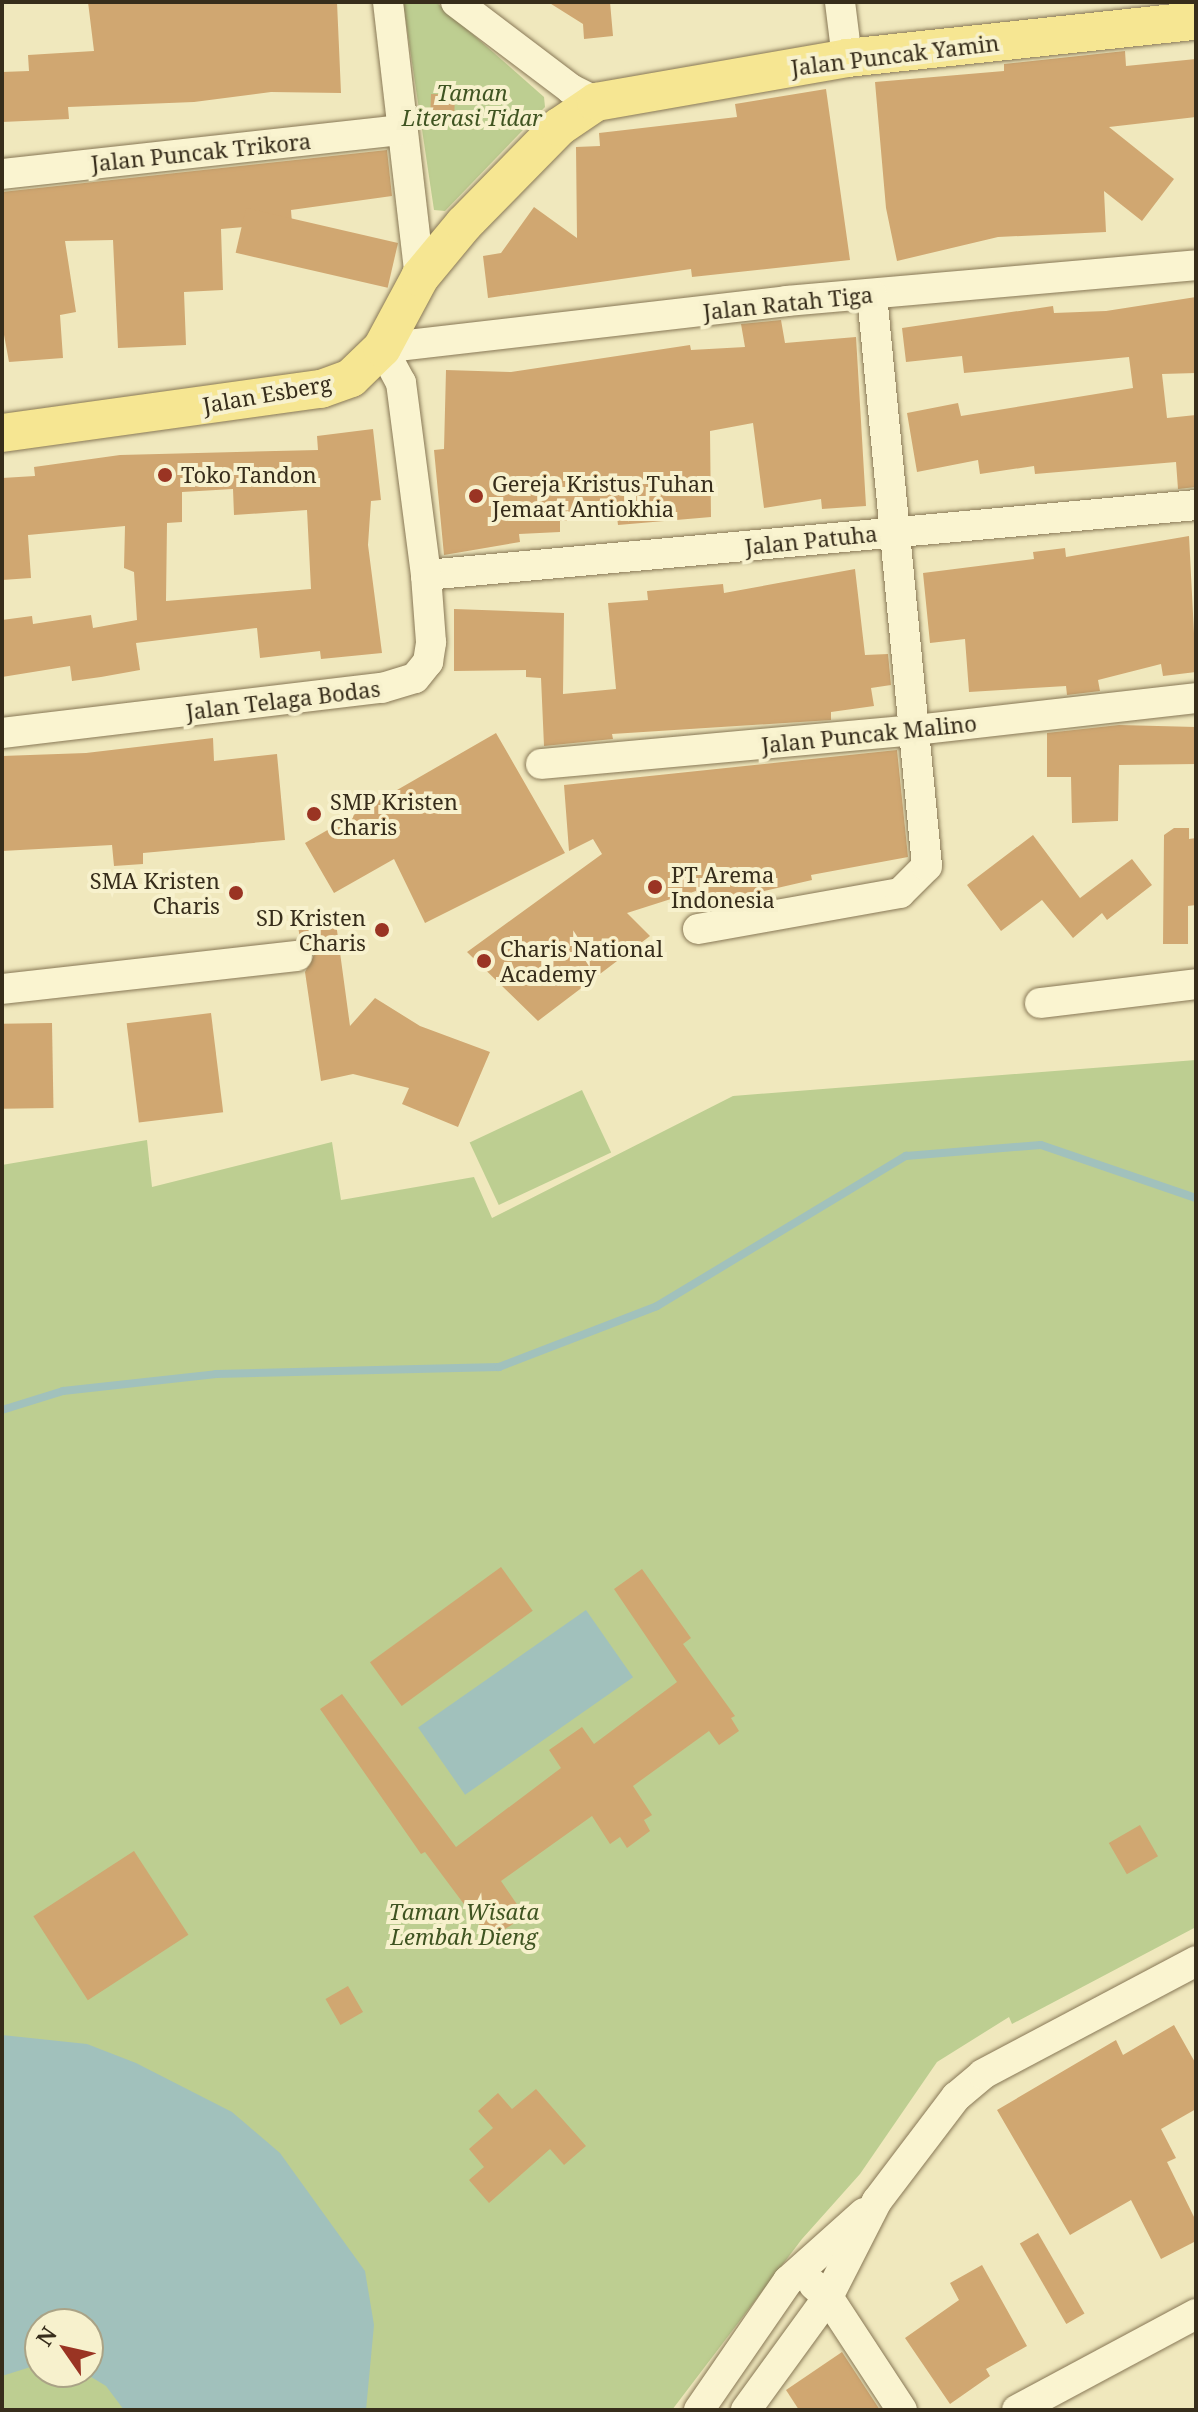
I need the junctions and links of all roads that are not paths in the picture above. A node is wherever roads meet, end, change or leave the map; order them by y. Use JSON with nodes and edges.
{"nodes":[{"id":1,"x":388,"y":2,"type":"edge"},
{"id":2,"x":456,"y":2,"type":"edge"},
{"id":3,"x":840,"y":2,"type":"edge"},
{"id":4,"x":1196,"y":21,"type":"edge"},
{"id":5,"x":847,"y":58,"type":"junction"},
{"id":6,"x":596,"y":102,"type":"junction"},
{"id":7,"x":401,"y":130,"type":"junction"},
{"id":8,"x":2,"y":174,"type":"edge"},
{"id":9,"x":1196,"y":265,"type":"edge"},
{"id":10,"x":420,"y":277,"type":"junction"},
{"id":11,"x":872,"y":295,"type":"junction"},
{"id":12,"x":382,"y":348,"type":"junction"},
{"id":13,"x":2,"y":433,"type":"edge"},
{"id":14,"x":1196,"y":505,"type":"edge"},
{"id":15,"x":892,"y":532,"type":"junction"},
{"id":16,"x":426,"y":575,"type":"junction"},
{"id":17,"x":1196,"y":698,"type":"edge"},
{"id":18,"x":916,"y":730,"type":"junction"},
{"id":19,"x":2,"y":733,"type":"edge"},
{"id":20,"x":541,"y":764,"type":"dead end"},
{"id":21,"x":698,"y":929,"type":"dead end"},
{"id":22,"x":297,"y":956,"type":"dead end"},
{"id":23,"x":1196,"y":984,"type":"edge"},
{"id":24,"x":2,"y":989,"type":"edge"},
{"id":25,"x":1040,"y":1003,"type":"dead end"},
{"id":26,"x":1196,"y":1961,"type":"edge"},
{"id":27,"x":877,"y":2201,"type":"junction"},
{"id":28,"x":798,"y":2270,"type":"junction"},
{"id":29,"x":828,"y":2297,"type":"junction"},
{"id":30,"x":1196,"y":2314,"type":"edge"},
{"id":31,"x":699,"y":2410,"type":"edge"},
{"id":32,"x":746,"y":2410,"type":"edge"},
{"id":33,"x":902,"y":2410,"type":"edge"},
{"id":34,"x":1017,"y":2410,"type":"edge"}],
"edges":[{"from":1,"to":7,"type":"street"},
{"from":2,"to":6,"type":"street"},
{"from":3,"to":5,"type":"street"},
{"from":4,"to":5,"type":"main road","name":"Jalan Puncak Yamin"},
{"from":5,"to":6,"type":"main road","name":"Jalan Puncak Yamin"},
{"from":6,"to":10,"type":"main road","name":"Jalan Esberg"},
{"from":7,"to":8,"type":"street","name":"Jalan Puncak Trikora"},
{"from":7,"to":10,"type":"street"},
{"from":9,"to":11,"type":"street","name":"Jalan Ratah Tiga"},
{"from":10,"to":12,"type":"main road","name":"Jalan Esberg"},
{"from":11,"to":12,"type":"street","name":"Jalan Ratah Tiga"},
{"from":11,"to":15,"type":"street"},
{"from":12,"to":13,"type":"main road","name":"Jalan Esberg"},
{"from":12,"to":16,"type":"street","name":"Jalan Telaga Bodas"},
{"from":14,"to":15,"type":"street","name":"Jalan Patuha"},
{"from":15,"to":16,"type":"street","name":"Jalan Patuha"},
{"from":15,"to":18,"type":"street"},
{"from":16,"to":19,"type":"street","name":"Jalan Telaga Bodas"},
{"from":17,"to":18,"type":"street","name":"Jalan Puncak Malino"},
{"from":18,"to":20,"type":"street","name":"Jalan Puncak Malino"},
{"from":18,"to":21,"type":"street"},
{"from":22,"to":24,"type":"street"},
{"from":23,"to":25,"type":"street"},
{"from":26,"to":27,"type":"street"},
{"from":27,"to":28,"type":"street"},
{"from":27,"to":29,"type":"street"},
{"from":28,"to":29,"type":"street"},
{"from":28,"to":31,"type":"street"},
{"from":29,"to":32,"type":"street"},
{"from":29,"to":33,"type":"street"},
{"from":30,"to":34,"type":"street"}]}
